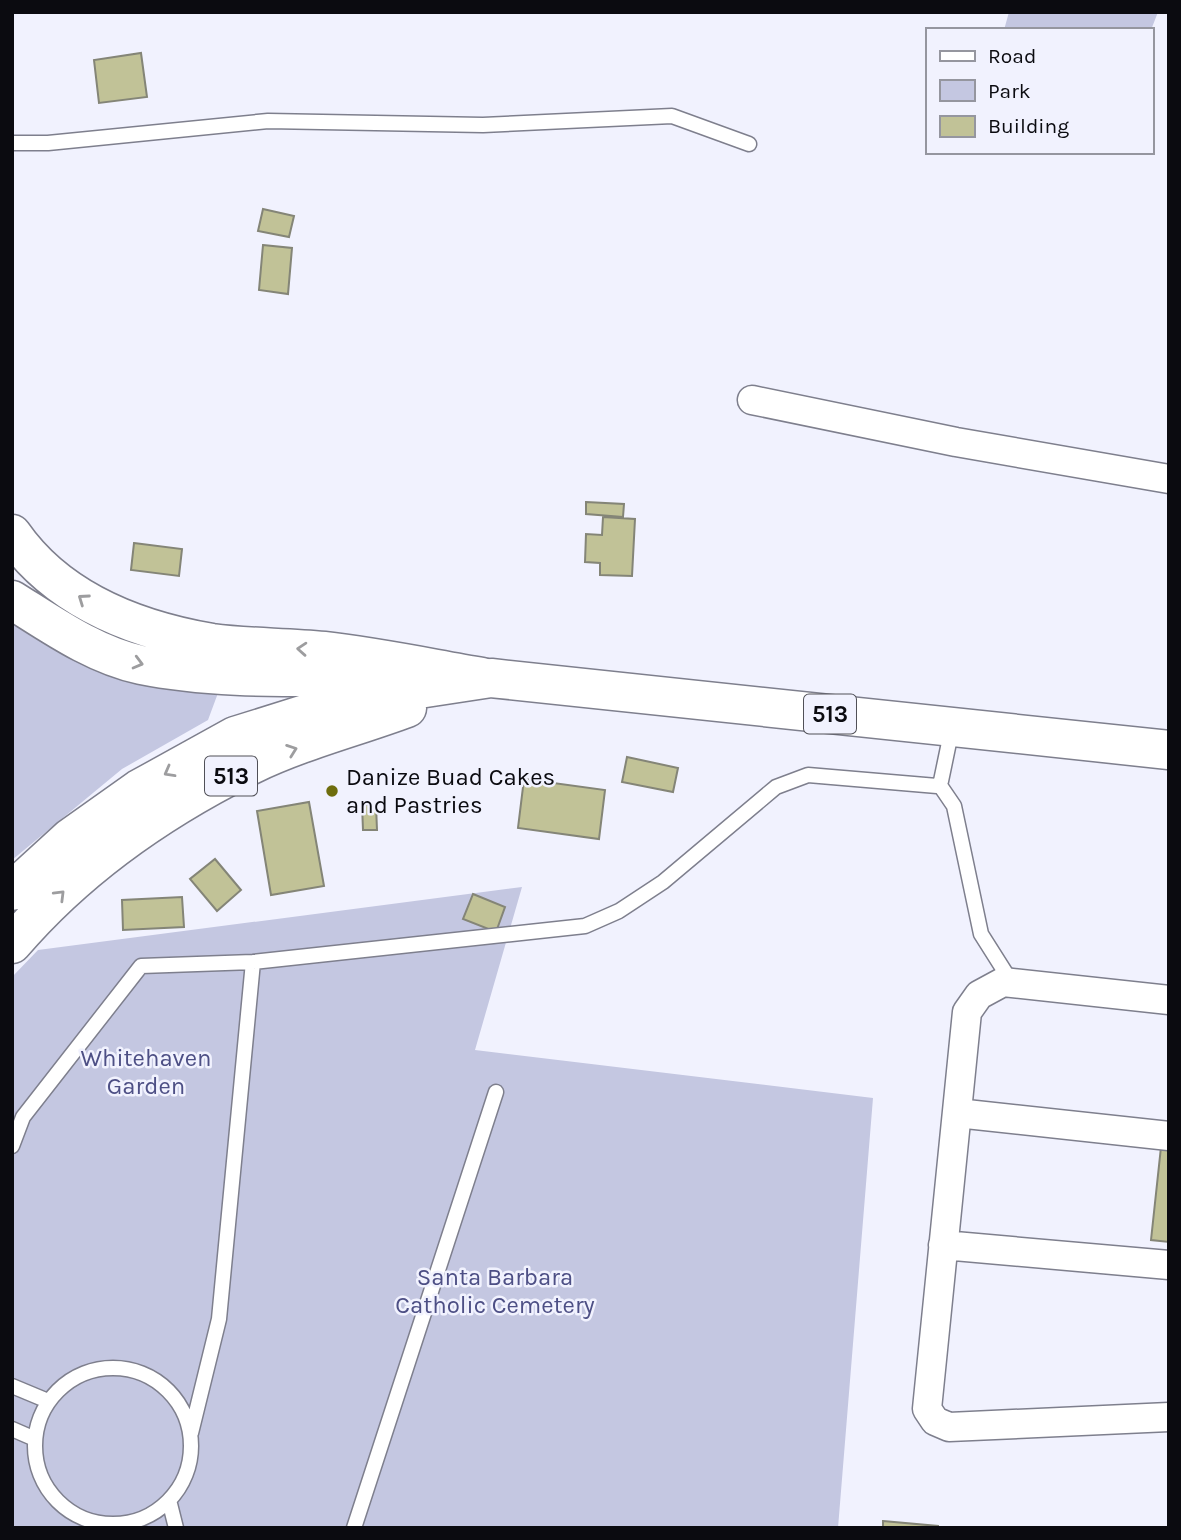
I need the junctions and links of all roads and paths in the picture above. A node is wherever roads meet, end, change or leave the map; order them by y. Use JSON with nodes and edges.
{"nodes":[{"id":1,"x":12,"y":143,"type":"edge"},
{"id":2,"x":750,"y":144,"type":"dead end"},
{"id":3,"x":752,"y":400,"type":"dead end"},
{"id":4,"x":1169,"y":479,"type":"edge"},
{"id":5,"x":12,"y":534,"type":"edge"},
{"id":6,"x":12,"y":600,"type":"edge"},
{"id":7,"x":491,"y":678,"type":"junction"},
{"id":8,"x":952,"y":727,"type":"junction"},
{"id":9,"x":1169,"y":750,"type":"edge"},
{"id":10,"x":939,"y":784,"type":"junction"},
{"id":11,"x":12,"y":891,"type":"edge"},
{"id":12,"x":12,"y":944,"type":"edge"},
{"id":13,"x":253,"y":962,"type":"junction"},
{"id":14,"x":1012,"y":983,"type":"junction"},
{"id":15,"x":1169,"y":1000,"type":"edge"},
{"id":16,"x":496,"y":1092,"type":"dead end"},
{"id":17,"x":957,"y":1113,"type":"junction"},
{"id":18,"x":1169,"y":1136,"type":"edge"},
{"id":19,"x":12,"y":1146,"type":"edge"},
{"id":20,"x":943,"y":1245,"type":"junction"},
{"id":21,"x":1169,"y":1265,"type":"edge"},
{"id":22,"x":12,"y":1386,"type":"edge"},
{"id":23,"x":48,"y":1401,"type":"junction"},
{"id":24,"x":1169,"y":1417,"type":"edge"},
{"id":25,"x":12,"y":1429,"type":"edge"},
{"id":26,"x":190,"y":1435,"type":"junction"},
{"id":27,"x":35,"y":1439,"type":"junction"},
{"id":28,"x":169,"y":1500,"type":"junction"},
{"id":29,"x":176,"y":1528,"type":"edge"},
{"id":30,"x":354,"y":1528,"type":"edge"}],
"edges":[{"from":1,"to":2,"type":"lane"},
{"from":3,"to":4,"type":"street"},
{"from":7,"to":5,"type":"main road","one_way":true},
{"from":6,"to":7,"type":"main road","one_way":true},
{"from":7,"to":8,"type":"main road","number":"513"},
{"from":7,"to":11,"type":"main road","number":"513","one_way":true},
{"from":12,"to":7,"type":"main road","number":"513","one_way":true},
{"from":8,"to":9,"type":"main road","number":"513"},
{"from":8,"to":10,"type":"lane"},
{"from":10,"to":13,"type":"lane"},
{"from":10,"to":14,"type":"lane"},
{"from":13,"to":19,"type":"lane"},
{"from":13,"to":26,"type":"lane"},
{"from":14,"to":15,"type":"street"},
{"from":14,"to":17,"type":"street"},
{"from":16,"to":30,"type":"lane"},
{"from":17,"to":18,"type":"street"},
{"from":17,"to":20,"type":"street"},
{"from":20,"to":21,"type":"street"},
{"from":20,"to":24,"type":"street"},
{"from":22,"to":23,"type":"lane"},
{"from":23,"to":26,"type":"lane"},
{"from":23,"to":27,"type":"lane"},
{"from":25,"to":27,"type":"lane"},
{"from":26,"to":28,"type":"lane"},
{"from":27,"to":28,"type":"lane"},
{"from":28,"to":29,"type":"lane"}]}
